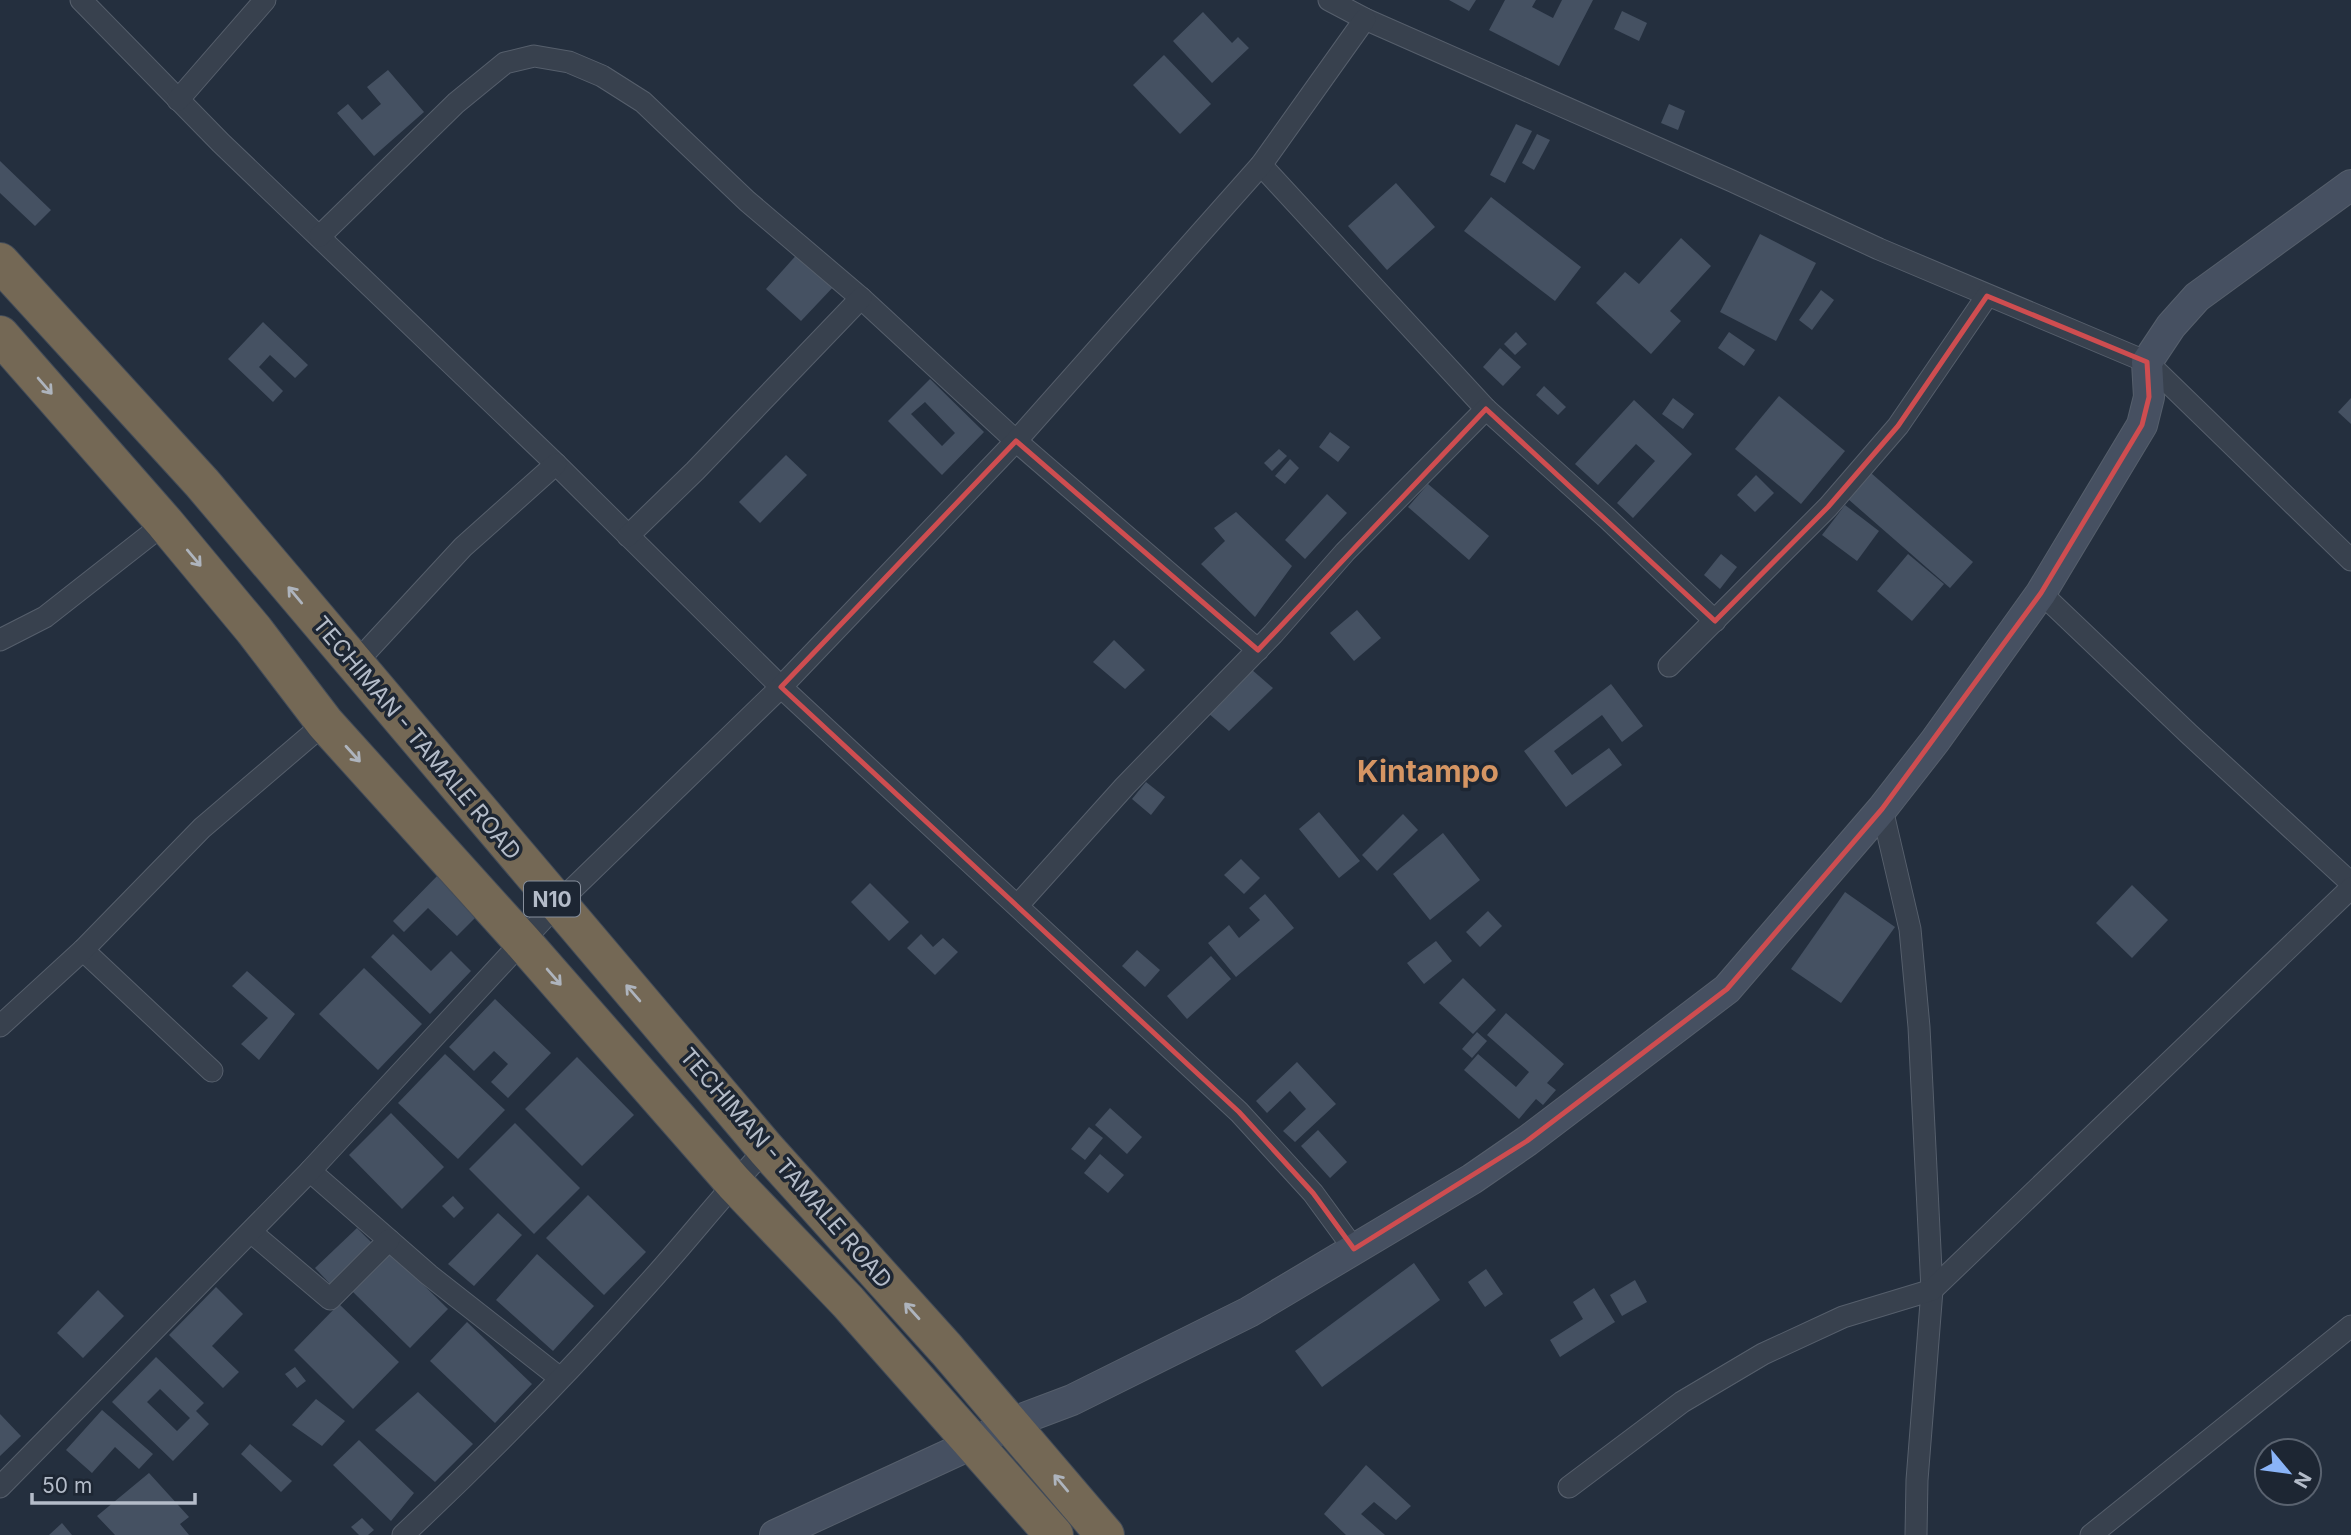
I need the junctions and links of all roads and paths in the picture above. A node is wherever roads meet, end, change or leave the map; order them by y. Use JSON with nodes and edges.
{"nodes":[{"id":1,"x":265,"y":0,"type":"edge"},
{"id":2,"x":1329,"y":0,"type":"edge"},
{"id":3,"x":93,"y":4,"type":"edge"},
{"id":4,"x":1364,"y":19,"type":"junction"},
{"id":5,"x":178,"y":100,"type":"junction"},
{"id":6,"x":1261,"y":165,"type":"junction"},
{"id":7,"x":2351,"y":185,"type":"edge"},
{"id":8,"x":320,"y":236,"type":"junction"},
{"id":9,"x":0,"y":262,"type":"edge"},
{"id":10,"x":1987,"y":296,"type":"junction"},
{"id":11,"x":862,"y":298,"type":"junction"},
{"id":12,"x":0,"y":335,"type":"edge"},
{"id":13,"x":2147,"y":362,"type":"junction"},
{"id":14,"x":1486,"y":409,"type":"junction"},
{"id":15,"x":1016,"y":441,"type":"junction"},
{"id":16,"x":556,"y":464,"type":"junction"},
{"id":17,"x":165,"y":523,"type":"junction"},
{"id":18,"x":628,"y":536,"type":"junction"},
{"id":19,"x":2351,"y":560,"type":"edge"},
{"id":20,"x":2041,"y":593,"type":"junction"},
{"id":21,"x":1715,"y":621,"type":"junction"},
{"id":22,"x":0,"y":640,"type":"edge"},
{"id":23,"x":1258,"y":650,"type":"junction"},
{"id":24,"x":354,"y":665,"type":"junction"},
{"id":25,"x":1669,"y":666,"type":"dead end"},
{"id":26,"x":781,"y":687,"type":"junction"},
{"id":27,"x":325,"y":723,"type":"junction"},
{"id":28,"x":1882,"y":809,"type":"junction"},
{"id":29,"x":2351,"y":885,"type":"edge"},
{"id":30,"x":556,"y":904,"type":"junction"},
{"id":31,"x":1018,"y":905,"type":"junction"},
{"id":32,"x":522,"y":941,"type":"junction"},
{"id":33,"x":83,"y":950,"type":"junction"},
{"id":34,"x":0,"y":1026,"type":"edge"},
{"id":35,"x":670,"y":1036,"type":"junction"},
{"id":36,"x":212,"y":1071,"type":"dead end"},
{"id":37,"x":637,"y":1072,"type":"junction"},
{"id":38,"x":766,"y":1149,"type":"junction"},
{"id":39,"x":310,"y":1171,"type":"junction"},
{"id":40,"x":734,"y":1183,"type":"junction"},
{"id":41,"x":251,"y":1232,"type":"junction"},
{"id":42,"x":389,"y":1240,"type":"junction"},
{"id":43,"x":1354,"y":1249,"type":"junction"},
{"id":44,"x":1932,"y":1290,"type":"junction"},
{"id":45,"x":2351,"y":1326,"type":"edge"},
{"id":46,"x":560,"y":1378,"type":"junction"},
{"id":47,"x":1011,"y":1423,"type":"junction"},
{"id":48,"x":972,"y":1444,"type":"junction"},
{"id":49,"x":0,"y":1487,"type":"edge"},
{"id":50,"x":1569,"y":1487,"type":"dead end"},
{"id":51,"x":403,"y":1535,"type":"edge"},
{"id":52,"x":775,"y":1535,"type":"edge"},
{"id":53,"x":1054,"y":1535,"type":"edge"},
{"id":54,"x":1105,"y":1535,"type":"edge"},
{"id":55,"x":1916,"y":1535,"type":"edge"},
{"id":56,"x":2091,"y":1535,"type":"edge"}],
"edges":[{"from":1,"to":5,"type":"street"},
{"from":2,"to":4,"type":"street"},
{"from":3,"to":5,"type":"street"},
{"from":4,"to":6,"type":"street"},
{"from":4,"to":10,"type":"street"},
{"from":5,"to":8,"type":"street"},
{"from":6,"to":14,"type":"street"},
{"from":6,"to":15,"type":"street"},
{"from":7,"to":13,"type":"main road"},
{"from":8,"to":11,"type":"street"},
{"from":8,"to":16,"type":"street"},
{"from":24,"to":9,"type":"highway","name":"TECHIMAN - TAMALE ROAD","number":"N10","one_way":true},
{"from":10,"to":13,"type":"street"},
{"from":10,"to":21,"type":"street"},
{"from":11,"to":15,"type":"street"},
{"from":11,"to":18,"type":"street"},
{"from":12,"to":17,"type":"highway","name":"TECHIMAN - TAMALE ROAD","number":"N10","one_way":true},
{"from":13,"to":19,"type":"street"},
{"from":13,"to":20,"type":"main road"},
{"from":14,"to":21,"type":"street"},
{"from":14,"to":23,"type":"street"},
{"from":15,"to":23,"type":"street"},
{"from":15,"to":26,"type":"street"},
{"from":16,"to":18,"type":"street"},
{"from":16,"to":24,"type":"street"},
{"from":17,"to":22,"type":"street"},
{"from":17,"to":27,"type":"highway","name":"TECHIMAN - TAMALE ROAD","number":"N10","one_way":true},
{"from":18,"to":26,"type":"street"},
{"from":20,"to":28,"type":"main road"},
{"from":20,"to":29,"type":"street"},
{"from":21,"to":25,"type":"street"},
{"from":23,"to":31,"type":"street"},
{"from":24,"to":30,"type":"highway","name":"TECHIMAN - TAMALE ROAD","number":"N10"},
{"from":26,"to":30,"type":"street"},
{"from":26,"to":31,"type":"street"},
{"from":27,"to":32,"type":"highway","name":"TECHIMAN - TAMALE ROAD","number":"N10","one_way":true},
{"from":27,"to":33,"type":"street"},
{"from":28,"to":43,"type":"main road"},
{"from":28,"to":44,"type":"street"},
{"from":29,"to":44,"type":"street"},
{"from":30,"to":32,"type":"street"},
{"from":35,"to":30,"type":"highway","name":"TECHIMAN - TAMALE ROAD","number":"N10","one_way":true},
{"from":31,"to":43,"type":"street"},
{"from":32,"to":37,"type":"highway","name":"TECHIMAN - TAMALE ROAD","number":"N10","one_way":true},
{"from":32,"to":39,"type":"street"},
{"from":33,"to":34,"type":"street"},
{"from":33,"to":36,"type":"street"},
{"from":35,"to":37,"type":"highway"},
{"from":35,"to":38,"type":"highway","name":"TECHIMAN - TAMALE ROAD","number":"N10"},
{"from":37,"to":40,"type":"highway","name":"TECHIMAN - TAMALE ROAD","number":"N10"},
{"from":38,"to":40,"type":"street"},
{"from":47,"to":38,"type":"highway","name":"TECHIMAN - TAMALE ROAD","number":"N10","one_way":true},
{"from":39,"to":41,"type":"street"},
{"from":39,"to":42,"type":"street"},
{"from":40,"to":46,"type":"street"},
{"from":40,"to":48,"type":"highway","name":"TECHIMAN - TAMALE ROAD","number":"N10"},
{"from":41,"to":42,"type":"street"},
{"from":41,"to":49,"type":"street"},
{"from":42,"to":46,"type":"street"},
{"from":43,"to":47,"type":"main road"},
{"from":44,"to":50,"type":"street"},
{"from":44,"to":55,"type":"street"},
{"from":45,"to":56,"type":"street"},
{"from":46,"to":51,"type":"street"},
{"from":47,"to":48,"type":"main road"},
{"from":54,"to":47,"type":"highway","name":"TECHIMAN - TAMALE ROAD","number":"N10","one_way":true},
{"from":48,"to":52,"type":"main road"},
{"from":48,"to":53,"type":"highway","name":"TECHIMAN - TAMALE ROAD","number":"N10"}]}
